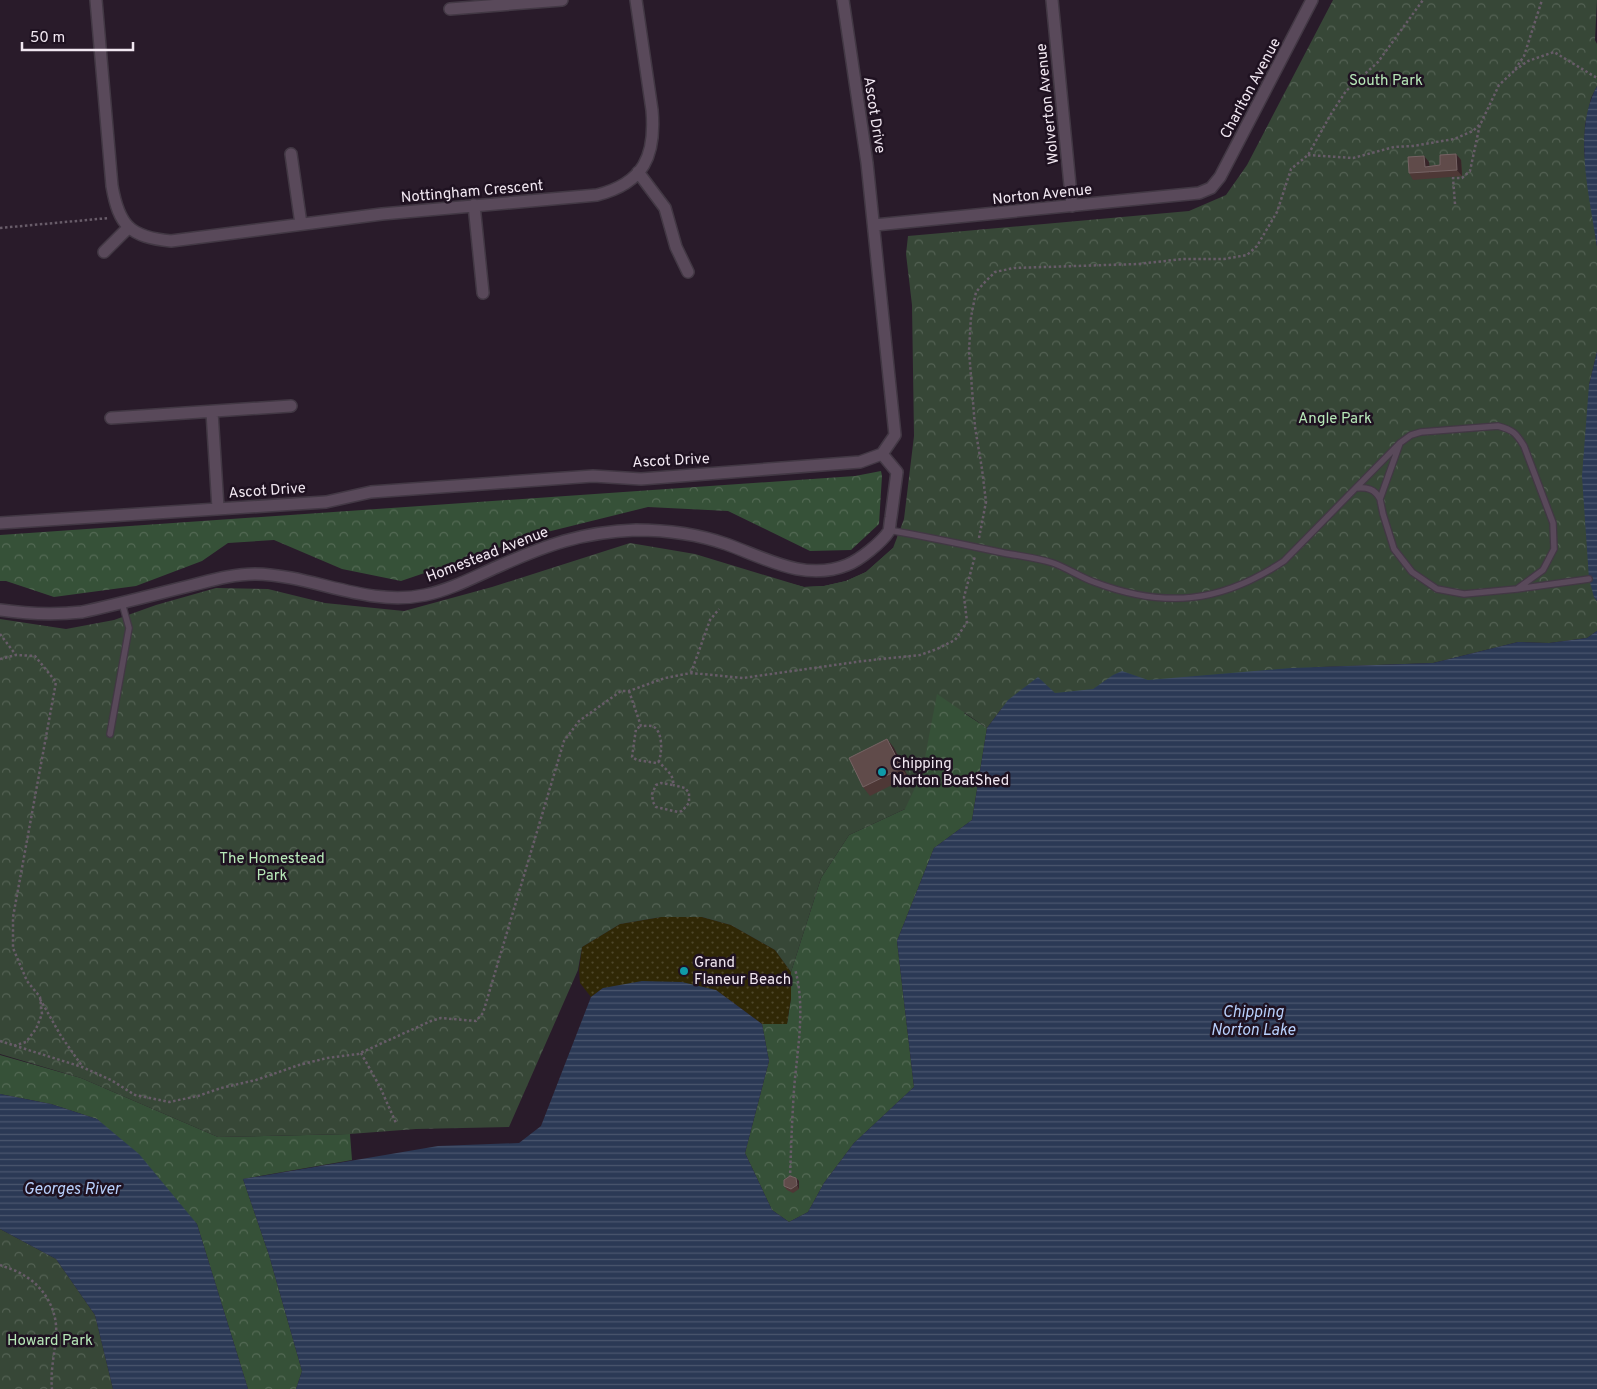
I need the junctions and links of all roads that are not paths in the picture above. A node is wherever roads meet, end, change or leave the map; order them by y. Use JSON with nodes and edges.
{"nodes":[{"id":1,"x":96,"y":0,"type":"edge"},
{"id":2,"x":562,"y":0,"type":"edge"},
{"id":3,"x":636,"y":0,"type":"edge"},
{"id":4,"x":843,"y":0,"type":"edge"},
{"id":5,"x":1052,"y":0,"type":"edge"},
{"id":6,"x":1312,"y":0,"type":"edge"},
{"id":7,"x":450,"y":9,"type":"dead end"},
{"id":8,"x":291,"y":154,"type":"dead end"},
{"id":9,"x":638,"y":172,"type":"junction"},
{"id":10,"x":1211,"y":188,"type":"joint"},
{"id":11,"x":474,"y":205,"type":"junction"},
{"id":12,"x":1072,"y":206,"type":"junction"},
{"id":13,"x":301,"y":224,"type":"junction"},
{"id":14,"x":875,"y":225,"type":"junction"},
{"id":15,"x":129,"y":227,"type":"junction"},
{"id":16,"x":104,"y":252,"type":"dead end"},
{"id":17,"x":688,"y":272,"type":"dead end"},
{"id":18,"x":482,"y":293,"type":"dead end"},
{"id":19,"x":291,"y":406,"type":"dead end"},
{"id":20,"x":212,"y":412,"type":"junction"},
{"id":21,"x":111,"y":418,"type":"dead end"},
{"id":22,"x":1400,"y":443,"type":"junction"},
{"id":23,"x":882,"y":454,"type":"junction"},
{"id":24,"x":1356,"y":488,"type":"junction"},
{"id":25,"x":1380,"y":499,"type":"junction"},
{"id":26,"x":218,"y":508,"type":"junction"},
{"id":27,"x":0,"y":523,"type":"edge"},
{"id":28,"x":889,"y":530,"type":"junction"},
{"id":29,"x":1589,"y":579,"type":"dead end"},
{"id":30,"x":1517,"y":589,"type":"junction"},
{"id":31,"x":122,"y":603,"type":"junction"},
{"id":32,"x":0,"y":610,"type":"edge"},
{"id":33,"x":110,"y":734,"type":"dead end"}],
"edges":[{"from":1,"to":15,"type":"street","name":"Nottingham Crescent"},
{"from":2,"to":7,"type":"street"},
{"from":3,"to":9,"type":"street","name":"Nottingham Crescent"},
{"from":4,"to":14,"type":"street","name":"Ascot Drive"},
{"from":5,"to":12,"type":"street","name":"Wolverton Avenue"},
{"from":6,"to":10,"type":"street","name":"Charlton Avenue"},
{"from":8,"to":13,"type":"street"},
{"from":9,"to":11,"type":"street","name":"Nottingham Crescent"},
{"from":9,"to":17,"type":"street"},
{"from":10,"to":12,"type":"street","name":"Norton Avenue"},
{"from":11,"to":13,"type":"street","name":"Nottingham Crescent"},
{"from":11,"to":18,"type":"street"},
{"from":12,"to":14,"type":"street","name":"Norton Avenue"},
{"from":13,"to":15,"type":"street","name":"Nottingham Crescent"},
{"from":14,"to":23,"type":"street","name":"Ascot Drive"},
{"from":15,"to":16,"type":"street"},
{"from":19,"to":20,"type":"street"},
{"from":20,"to":21,"type":"street"},
{"from":20,"to":26,"type":"street"},
{"from":22,"to":24,"type":"lane"},
{"from":22,"to":25,"type":"lane"},
{"from":22,"to":30,"type":"lane"},
{"from":23,"to":26,"type":"street","name":"Ascot Drive"},
{"from":23,"to":28,"type":"street"},
{"from":24,"to":25,"type":"lane"},
{"from":24,"to":28,"type":"lane"},
{"from":25,"to":30,"type":"lane"},
{"from":26,"to":27,"type":"street","name":"Ascot Drive"},
{"from":28,"to":31,"type":"street","name":"Homestead Avenue"},
{"from":29,"to":30,"type":"lane"},
{"from":31,"to":32,"type":"street","name":"Homestead Avenue"},
{"from":31,"to":33,"type":"lane"}]}
